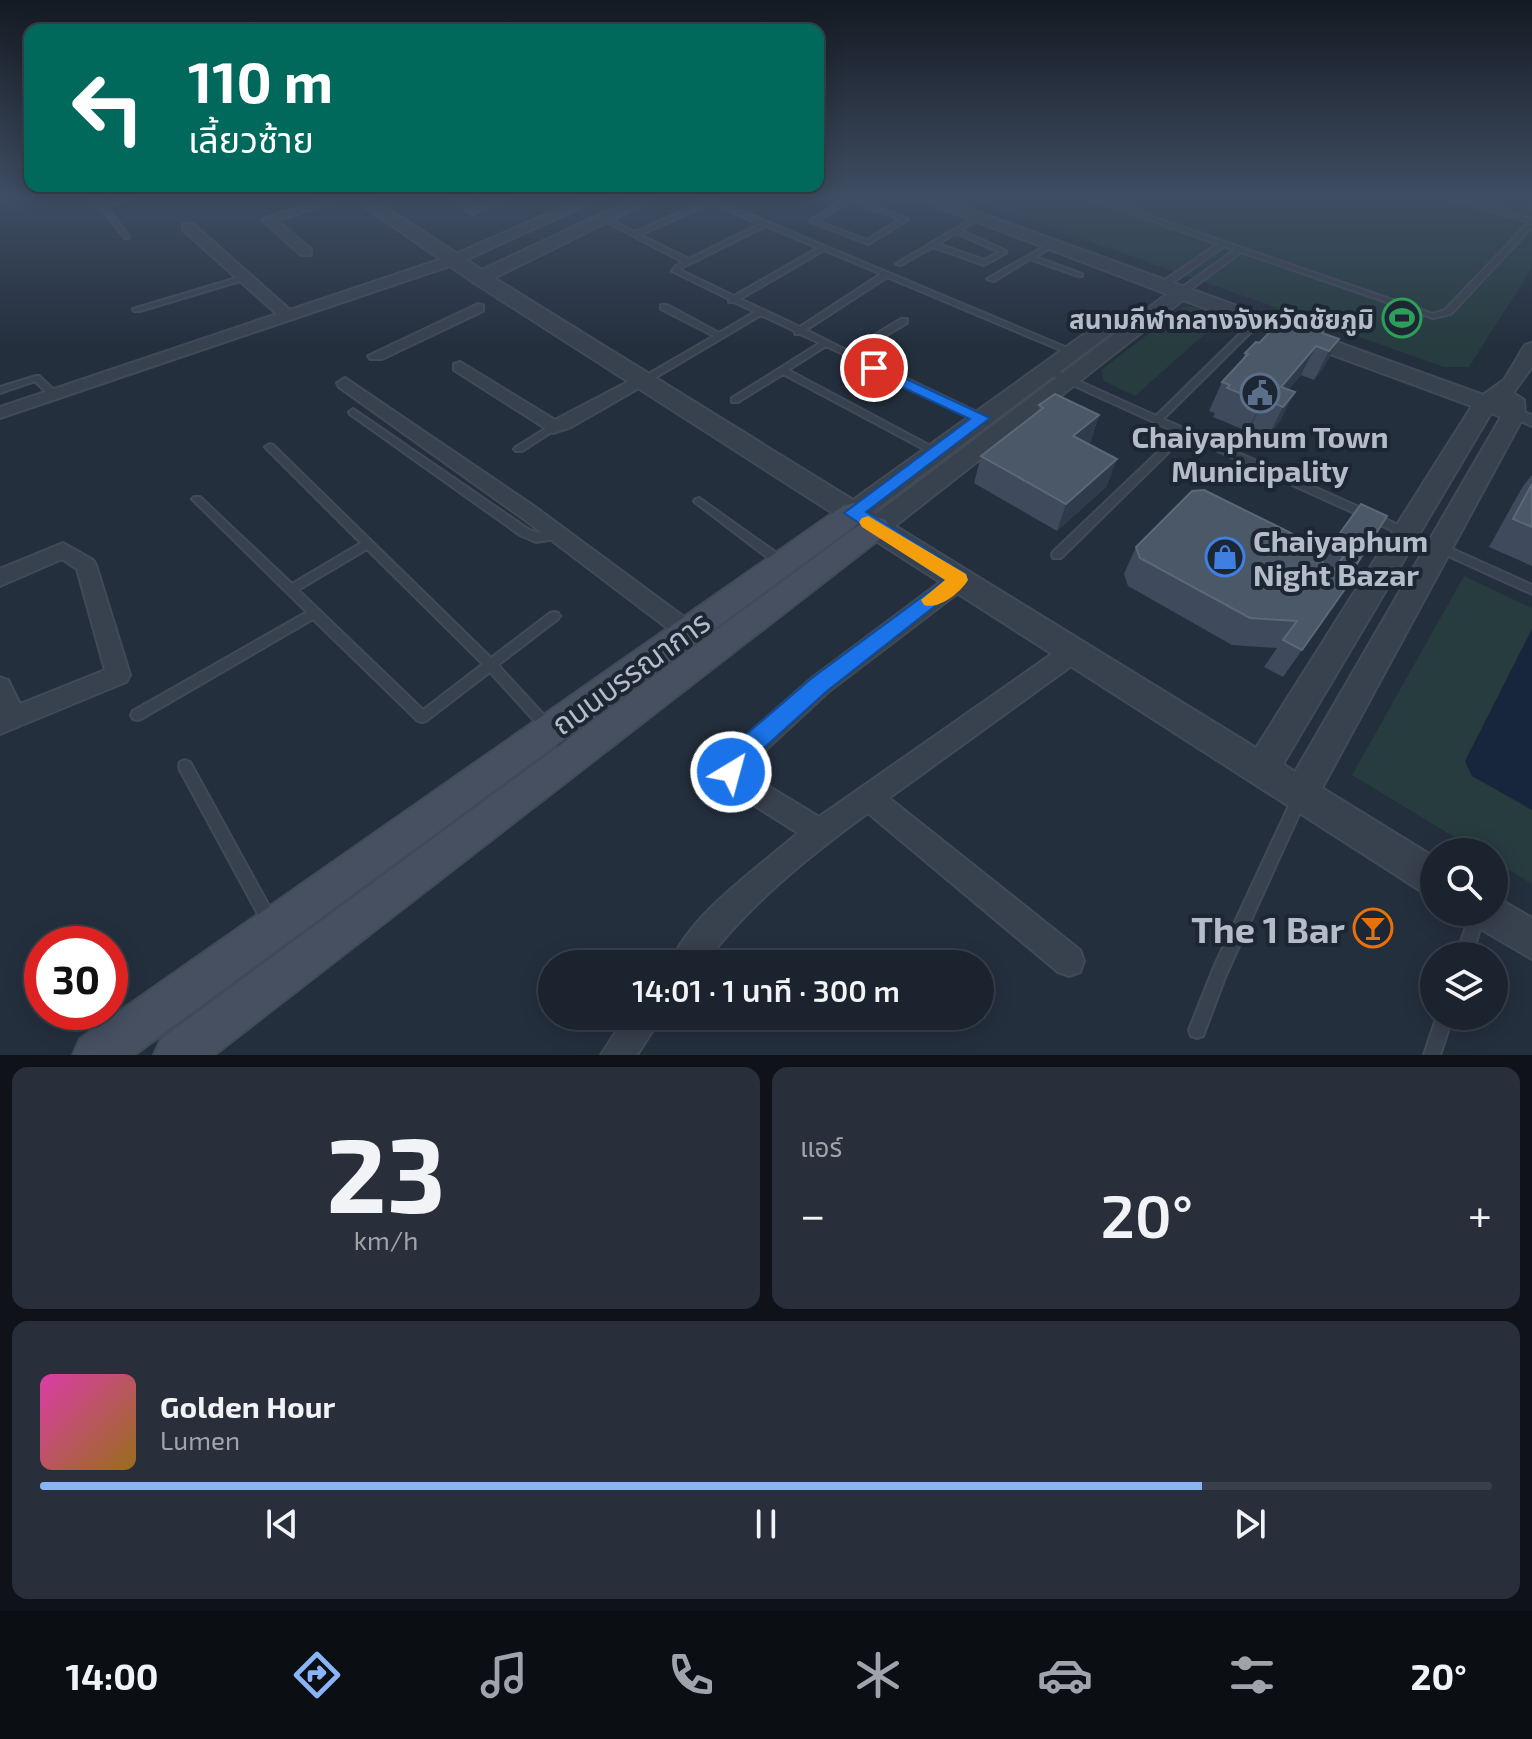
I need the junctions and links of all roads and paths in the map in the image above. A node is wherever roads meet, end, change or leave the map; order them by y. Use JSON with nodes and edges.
{"nodes":[{"id":1,"x":208,"y":246,"type":"edge"},
{"id":2,"x":299,"y":246,"type":"edge"},
{"id":3,"x":436,"y":246,"type":"edge"},
{"id":4,"x":485,"y":246,"type":"edge"},
{"id":5,"x":547,"y":246,"type":"edge"},
{"id":6,"x":659,"y":246,"type":"edge"},
{"id":7,"x":721,"y":246,"type":"edge"},
{"id":8,"x":819,"y":246,"type":"edge"},
{"id":9,"x":928,"y":246,"type":"edge"},
{"id":10,"x":938,"y":246,"type":"edge"},
{"id":11,"x":991,"y":246,"type":"edge"},
{"id":12,"x":1049,"y":246,"type":"edge"},
{"id":13,"x":1054,"y":246,"type":"edge"},
{"id":14,"x":1219,"y":246,"type":"edge"},
{"id":15,"x":1228,"y":246,"type":"edge"},
{"id":16,"x":1509,"y":246,"type":"edge"},
{"id":17,"x":823,"y":248,"type":"junction"},
{"id":18,"x":1239,"y":250,"type":"junction"},
{"id":19,"x":306,"y":252,"type":"dead end"},
{"id":20,"x":1030,"y":257,"type":"junction"},
{"id":21,"x":456,"y":259,"type":"junction"},
{"id":22,"x":689,"y":262,"type":"junction"},
{"id":23,"x":899,"y":264,"type":"dead end"},
{"id":24,"x":886,"y":274,"type":"junction"},
{"id":25,"x":1080,"y":275,"type":"dead end"},
{"id":26,"x":480,"y":278,"type":"junction"},
{"id":27,"x":243,"y":279,"type":"junction"},
{"id":28,"x":991,"y":279,"type":"dead end"},
{"id":29,"x":1171,"y":289,"type":"junction"},
{"id":30,"x":732,"y":300,"type":"junction"},
{"id":31,"x":490,"y":303,"type":"junction"},
{"id":32,"x":664,"y":307,"type":"dead end"},
{"id":33,"x":137,"y":309,"type":"dead end"},
{"id":34,"x":759,"y":313,"type":"junction"},
{"id":35,"x":289,"y":317,"type":"junction"},
{"id":36,"x":904,"y":321,"type":"dead end"},
{"id":37,"x":1258,"y":321,"type":"junction"},
{"id":38,"x":798,"y":332,"type":"junction"},
{"id":39,"x":719,"y":336,"type":"junction"},
{"id":40,"x":824,"y":344,"type":"junction"},
{"id":41,"x":1532,"y":349,"type":"edge"},
{"id":42,"x":1073,"y":352,"type":"junction"},
{"id":43,"x":847,"y":355,"type":"junction"},
{"id":44,"x":376,"y":356,"type":"dead end"},
{"id":45,"x":460,"y":367,"type":"dead end"},
{"id":46,"x":782,"y":370,"type":"junction"},
{"id":47,"x":1057,"y":375,"type":"junction"},
{"id":48,"x":1521,"y":377,"type":"edge"},
{"id":49,"x":643,"y":381,"type":"junction"},
{"id":50,"x":345,"y":383,"type":"dead end"},
{"id":51,"x":0,"y":390,"type":"edge"},
{"id":52,"x":54,"y":395,"type":"junction"},
{"id":53,"x":735,"y":400,"type":"dead end"},
{"id":54,"x":1485,"y":404,"type":"junction"},
{"id":55,"x":353,"y":412,"type":"dead end"},
{"id":56,"x":0,"y":413,"type":"edge"},
{"id":57,"x":1523,"y":417,"type":"edge"},
{"id":58,"x":982,"y":418,"type":"junction"},
{"id":59,"x":1157,"y":420,"type":"junction"},
{"id":60,"x":553,"y":427,"type":"junction"},
{"id":61,"x":1184,"y":432,"type":"junction"},
{"id":62,"x":270,"y":447,"type":"dead end"},
{"id":63,"x":519,"y":449,"type":"dead end"},
{"id":64,"x":935,"y":452,"type":"junction"},
{"id":65,"x":197,"y":499,"type":"dead end"},
{"id":66,"x":699,"y":501,"type":"dead end"},
{"id":67,"x":864,"y":520,"type":"junction"},
{"id":68,"x":1406,"y":533,"type":"junction"},
{"id":69,"x":560,"y":535,"type":"junction"},
{"id":70,"x":368,"y":544,"type":"junction"},
{"id":71,"x":1441,"y":548,"type":"junction"},
{"id":72,"x":1057,"y":555,"type":"dead end"},
{"id":73,"x":794,"y":572,"type":"junction"},
{"id":74,"x":0,"y":578,"type":"edge"},
{"id":75,"x":959,"y":580,"type":"junction"},
{"id":76,"x":290,"y":590,"type":"junction"},
{"id":77,"x":1532,"y":590,"type":"edge"},
{"id":78,"x":314,"y":613,"type":"junction"},
{"id":79,"x":554,"y":616,"type":"dead end"},
{"id":80,"x":687,"y":631,"type":"junction"},
{"id":81,"x":1073,"y":652,"type":"junction"},
{"id":82,"x":491,"y":665,"type":"junction"},
{"id":83,"x":0,"y":687,"type":"edge"},
{"id":84,"x":137,"y":715,"type":"dead end"},
{"id":85,"x":7,"y":720,"type":"edge"},
{"id":86,"x":562,"y":742,"type":"junction"},
{"id":87,"x":185,"y":766,"type":"dead end"},
{"id":88,"x":1261,"y":770,"type":"junction"},
{"id":89,"x":1301,"y":794,"type":"junction"},
{"id":90,"x":869,"y":798,"type":"junction"},
{"id":91,"x":820,"y":832,"type":"junction"},
{"id":92,"x":1420,"y":869,"type":"edge"},
{"id":93,"x":322,"y":893,"type":"junction"},
{"id":94,"x":1508,"y":925,"type":"edge"},
{"id":95,"x":273,"y":928,"type":"junction"},
{"id":96,"x":341,"y":931,"type":"junction"},
{"id":97,"x":1532,"y":940,"type":"edge"},
{"id":98,"x":696,"y":950,"type":"edge"},
{"id":99,"x":1069,"y":961,"type":"dead end"},
{"id":100,"x":636,"y":1030,"type":"edge"},
{"id":101,"x":1197,"y":1030,"type":"dead end"},
{"id":102,"x":1440,"y":1030,"type":"edge"},
{"id":103,"x":96,"y":1055,"type":"edge"},
{"id":104,"x":177,"y":1055,"type":"edge"},
{"id":105,"x":617,"y":1055,"type":"edge"},
{"id":106,"x":1432,"y":1055,"type":"edge"}],
"edges":[{"from":1,"to":27,"type":"street"},
{"from":2,"to":19,"type":"street"},
{"from":3,"to":21,"type":"street"},
{"from":4,"to":21,"type":"street"},
{"from":5,"to":26,"type":"street"},
{"from":6,"to":22,"type":"lane"},
{"from":7,"to":22,"type":"lane"},
{"from":8,"to":17,"type":"lane"},
{"from":9,"to":23,"type":"lane"},
{"from":10,"to":11,"type":"lane"},
{"from":12,"to":20,"type":"lane"},
{"from":13,"to":29,"type":"street"},
{"from":14,"to":29,"type":"lane"},
{"from":15,"to":18,"type":"lane"},
{"from":16,"to":18,"type":"lane"},
{"from":17,"to":24,"type":"lane"},
{"from":17,"to":30,"type":"lane"},
{"from":18,"to":29,"type":"lane"},
{"from":20,"to":25,"type":"lane"},
{"from":20,"to":28,"type":"lane"},
{"from":21,"to":26,"type":"street"},
{"from":21,"to":35,"type":"street"},
{"from":22,"to":30,"type":"lane"},
{"from":24,"to":38,"type":"lane"},
{"from":24,"to":42,"type":"lane"},
{"from":26,"to":31,"type":"street"},
{"from":27,"to":33,"type":"lane"},
{"from":27,"to":35,"type":"street"},
{"from":29,"to":37,"type":"street"},
{"from":29,"to":42,"type":"street","name":"ถนนบรรณาการ"},
{"from":29,"to":47,"type":"street","name":"ถนนบรรณาการ"},
{"from":30,"to":34,"type":"lane"},
{"from":31,"to":44,"type":"street"},
{"from":31,"to":49,"type":"street"},
{"from":32,"to":39,"type":"lane"},
{"from":34,"to":38,"type":"lane"},
{"from":34,"to":39,"type":"lane"},
{"from":35,"to":52,"type":"street"},
{"from":36,"to":43,"type":"lane"},
{"from":37,"to":54,"type":"street"},
{"from":37,"to":59,"type":"lane"},
{"from":38,"to":40,"type":"lane"},
{"from":39,"to":49,"type":"lane"},
{"from":40,"to":43,"type":"lane"},
{"from":40,"to":46,"type":"lane"},
{"from":41,"to":48,"type":"street"},
{"from":42,"to":47,"type":"street","name":"ถนนบรรณาการ"},
{"from":43,"to":58,"type":"lane"},
{"from":45,"to":60,"type":"street"},
{"from":46,"to":53,"type":"lane"},
{"from":46,"to":64,"type":"lane"},
{"from":47,"to":58,"type":"street","name":"ถนนบรรณาการ"},
{"from":47,"to":59,"type":"lane"},
{"from":47,"to":67,"type":"street","name":"ถนนบรรณาการ"},
{"from":48,"to":54,"type":"street"},
{"from":48,"to":57,"type":"street"},
{"from":49,"to":60,"type":"street"},
{"from":49,"to":67,"type":"street"},
{"from":50,"to":69,"type":"street"},
{"from":51,"to":52,"type":"lane"},
{"from":52,"to":56,"type":"street"},
{"from":54,"to":57,"type":"street"},
{"from":54,"to":68,"type":"street"},
{"from":55,"to":69,"type":"lane"},
{"from":57,"to":71,"type":"street"},
{"from":58,"to":64,"type":"street","name":"ถนนบรรณาการ"},
{"from":59,"to":61,"type":"lane"},
{"from":60,"to":63,"type":"lane"},
{"from":61,"to":68,"type":"lane"},
{"from":61,"to":72,"type":"lane"},
{"from":62,"to":70,"type":"lane"},
{"from":64,"to":67,"type":"street","name":"ถนนบรรณาการ"},
{"from":65,"to":76,"type":"lane"},
{"from":66,"to":73,"type":"lane"},
{"from":67,"to":73,"type":"main road","name":"ถนนบรรณาการ"},
{"from":67,"to":75,"type":"street"},
{"from":68,"to":71,"type":"lane"},
{"from":68,"to":88,"type":"street"},
{"from":69,"to":80,"type":"street"},
{"from":70,"to":76,"type":"lane"},
{"from":70,"to":82,"type":"lane"},
{"from":71,"to":77,"type":"lane"},
{"from":71,"to":89,"type":"street"},
{"from":73,"to":80,"type":"main road","name":"ถนนบรรณาการ"},
{"from":73,"to":86,"type":"main road","name":"ถนนบรรณาการ"},
{"from":74,"to":85,"type":"street"},
{"from":75,"to":81,"type":"street"},
{"from":75,"to":91,"type":"street"},
{"from":76,"to":78,"type":"lane"},
{"from":78,"to":82,"type":"lane"},
{"from":78,"to":84,"type":"lane"},
{"from":79,"to":82,"type":"lane"},
{"from":80,"to":86,"type":"main road","name":"ถนนบรรณาการ"},
{"from":81,"to":88,"type":"street"},
{"from":81,"to":90,"type":"street"},
{"from":82,"to":86,"type":"lane"},
{"from":83,"to":85,"type":"street"},
{"from":86,"to":93,"type":"main road","name":"ถนนบรรณาการ"},
{"from":86,"to":96,"type":"main road","name":"ถนนบรรณาการ"},
{"from":87,"to":95,"type":"lane"},
{"from":88,"to":89,"type":"street"},
{"from":89,"to":92,"type":"street"},
{"from":89,"to":101,"type":"lane"},
{"from":90,"to":91,"type":"street"},
{"from":90,"to":99,"type":"street"},
{"from":91,"to":98,"type":"street"},
{"from":93,"to":95,"type":"main road","name":"ถนนบรรณาการ"},
{"from":93,"to":96,"type":"street"},
{"from":94,"to":97,"type":"street"},
{"from":95,"to":103,"type":"main road","name":"ถนนบรรณาการ"},
{"from":96,"to":104,"type":"main road","name":"ถนนบรรณาการ"},
{"from":100,"to":105,"type":"street"},
{"from":102,"to":106,"type":"lane"}]}
